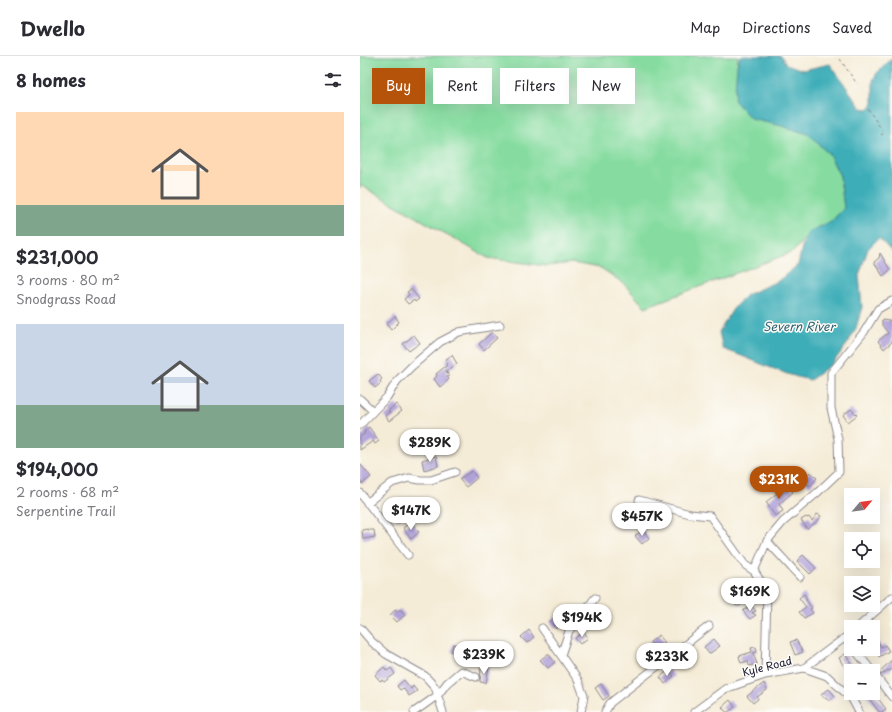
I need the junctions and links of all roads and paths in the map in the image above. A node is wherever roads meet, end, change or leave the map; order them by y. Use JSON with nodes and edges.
{"nodes":[{"id":1,"x":840,"y":59,"type":"dead end"},
{"id":2,"x":857,"y":84,"type":"dead end"},
{"id":3,"x":868,"y":109,"type":"dead end"},
{"id":4,"x":881,"y":135,"type":"dead end"},
{"id":5,"x":892,"y":301,"type":"edge"},
{"id":6,"x":500,"y":325,"type":"dead end"},
{"id":7,"x":360,"y":399,"type":"edge"},
{"id":8,"x":373,"y":412,"type":"junction"},
{"id":9,"x":360,"y":425,"type":"edge"},
{"id":10,"x":455,"y":472,"type":"dead end"},
{"id":11,"x":360,"y":493,"type":"edge"},
{"id":12,"x":639,"y":500,"type":"dead end"},
{"id":13,"x":367,"y":502,"type":"junction"},
{"id":14,"x":768,"y":541,"type":"junction"},
{"id":15,"x":408,"y":555,"type":"dead end"},
{"id":16,"x":754,"y":571,"type":"junction"},
{"id":17,"x":800,"y":577,"type":"dead end"},
{"id":18,"x":761,"y":582,"type":"junction"},
{"id":19,"x":892,"y":597,"type":"edge"},
{"id":20,"x":595,"y":598,"type":"dead end"},
{"id":21,"x":738,"y":602,"type":"dead end"},
{"id":22,"x":866,"y":620,"type":"edge"},
{"id":23,"x":709,"y":626,"type":"dead end"},
{"id":24,"x":360,"y":628,"type":"edge"},
{"id":25,"x":542,"y":628,"type":"dead end"},
{"id":26,"x":844,"y":638,"type":"edge"},
{"id":27,"x":561,"y":655,"type":"junction"},
{"id":28,"x":859,"y":656,"type":"edge"},
{"id":29,"x":866,"y":664,"type":"edge"},
{"id":30,"x":804,"y":668,"type":"junction"},
{"id":31,"x":765,"y":675,"type":"junction"},
{"id":32,"x":476,"y":677,"type":"dead end"},
{"id":33,"x":880,"y":682,"type":"edge"},
{"id":34,"x":438,"y":695,"type":"junction"},
{"id":35,"x":892,"y":696,"type":"edge"},
{"id":36,"x":414,"y":712,"type":"edge"},
{"id":37,"x":443,"y":712,"type":"edge"},
{"id":38,"x":581,"y":712,"type":"edge"},
{"id":39,"x":605,"y":712,"type":"edge"},
{"id":40,"x":694,"y":712,"type":"edge"},
{"id":41,"x":859,"y":712,"type":"edge"}],
"edges":[{"from":1,"to":2,"type":"path"},
{"from":3,"to":4,"type":"path"},
{"from":5,"to":14,"type":"street"},
{"from":6,"to":8,"type":"street"},
{"from":7,"to":8,"type":"street"},
{"from":8,"to":9,"type":"street"},
{"from":10,"to":13,"type":"street"},
{"from":11,"to":13,"type":"street"},
{"from":12,"to":16,"type":"street"},
{"from":13,"to":15,"type":"street"},
{"from":14,"to":16,"type":"street"},
{"from":14,"to":17,"type":"street"},
{"from":16,"to":18,"type":"street"},
{"from":18,"to":21,"type":"street"},
{"from":18,"to":31,"type":"street"},
{"from":19,"to":22,"type":"street"},
{"from":20,"to":27,"type":"street"},
{"from":23,"to":39,"type":"street"},
{"from":24,"to":34,"type":"street"},
{"from":25,"to":27,"type":"street"},
{"from":26,"to":30,"type":"street"},
{"from":27,"to":38,"type":"street"},
{"from":28,"to":29,"type":"street"},
{"from":30,"to":31,"type":"street","name":"Kyle Road"},
{"from":30,"to":41,"type":"street","name":"Kyle Road"},
{"from":31,"to":40,"type":"street","name":"Kyle Road"},
{"from":32,"to":34,"type":"street"},
{"from":33,"to":35,"type":"street"},
{"from":34,"to":36,"type":"street"},
{"from":34,"to":37,"type":"street"}]}
